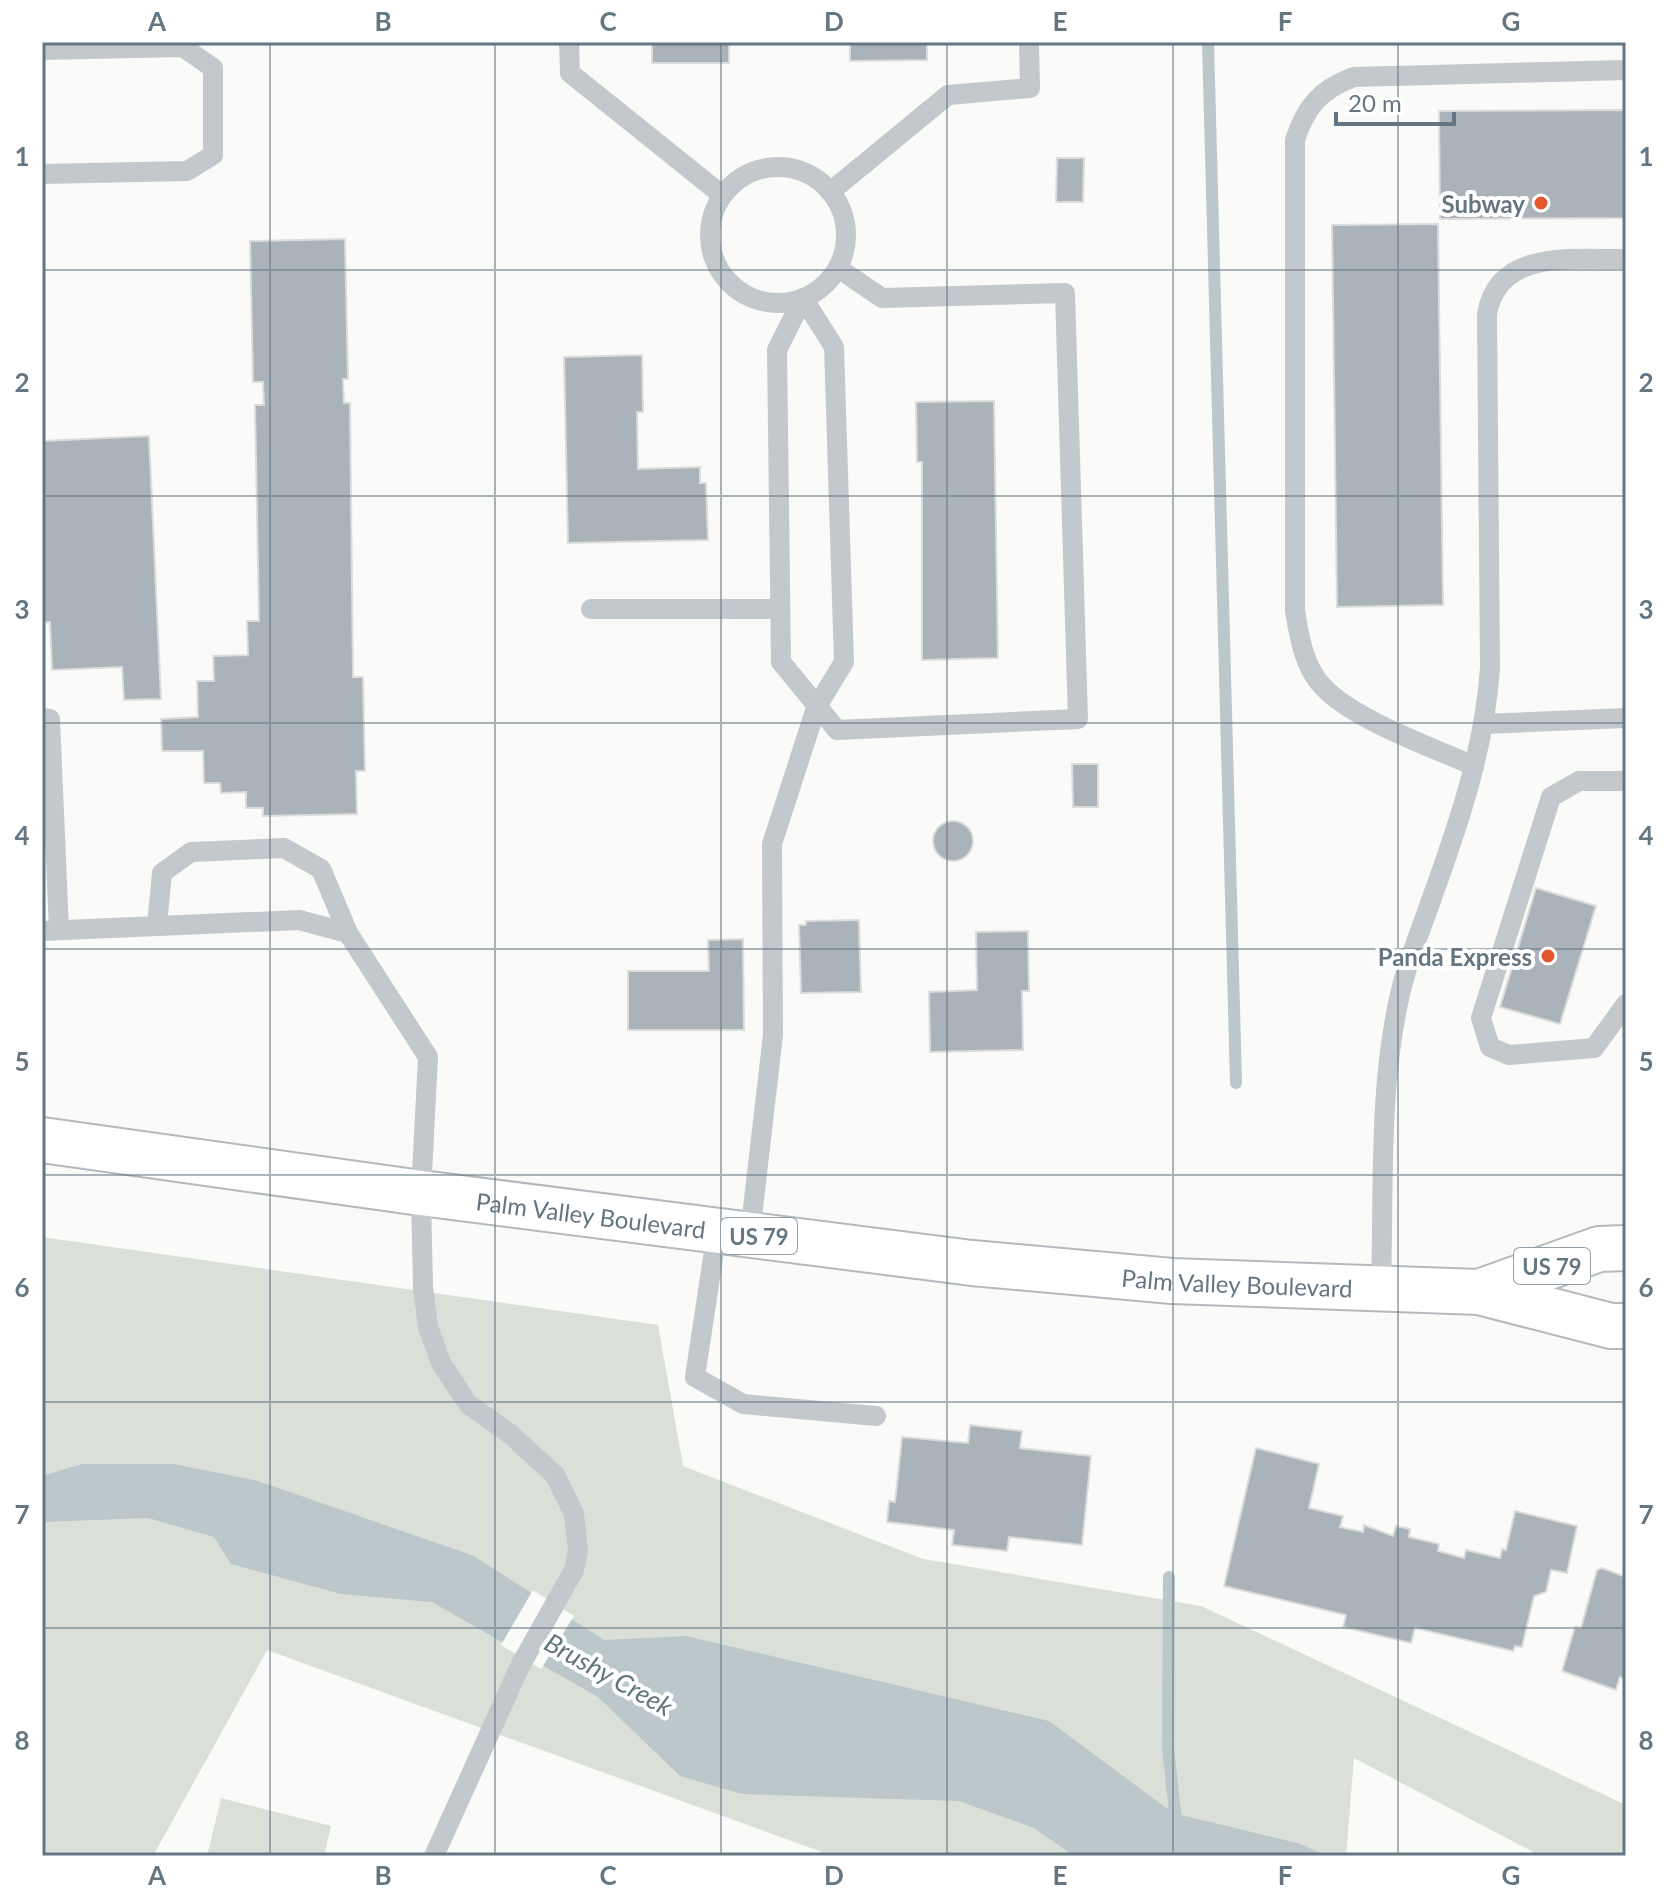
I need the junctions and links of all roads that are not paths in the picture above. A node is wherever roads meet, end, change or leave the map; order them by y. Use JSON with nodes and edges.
{"nodes":[{"id":1,"x":569,"y":42,"type":"edge"},
{"id":2,"x":1029,"y":42,"type":"edge"},
{"id":3,"x":42,"y":50,"type":"edge"},
{"id":4,"x":1626,"y":70,"type":"edge"},
{"id":5,"x":42,"y":174,"type":"edge"},
{"id":6,"x":830,"y":192,"type":"junction"},
{"id":7,"x":722,"y":195,"type":"junction"},
{"id":8,"x":1626,"y":259,"type":"edge"},
{"id":9,"x":838,"y":268,"type":"junction"},
{"id":10,"x":803,"y":298,"type":"junction"},
{"id":11,"x":591,"y":609,"type":"dead end"},
{"id":12,"x":780,"y":609,"type":"junction"},
{"id":13,"x":816,"y":708,"type":"junction"},
{"id":14,"x":42,"y":718,"type":"edge"},
{"id":15,"x":1626,"y":718,"type":"edge"},
{"id":16,"x":1485,"y":724,"type":"junction"},
{"id":17,"x":1474,"y":766,"type":"junction"},
{"id":18,"x":1626,"y":781,"type":"edge"},
{"id":19,"x":157,"y":925,"type":"junction"},
{"id":20,"x":51,"y":930,"type":"edge"},
{"id":21,"x":348,"y":933,"type":"junction"},
{"id":22,"x":1626,"y":1004,"type":"edge"},
{"id":23,"x":42,"y":1140,"type":"edge"},
{"id":24,"x":421,"y":1193,"type":"junction"},
{"id":25,"x":733,"y":1232,"type":"junction"},
{"id":26,"x":1626,"y":1248,"type":"edge"},
{"id":27,"x":1381,"y":1288,"type":"junction"},
{"id":28,"x":1479,"y":1292,"type":"junction"},
{"id":29,"x":1626,"y":1326,"type":"edge"},
{"id":30,"x":876,"y":1416,"type":"dead end"},
{"id":31,"x":434,"y":1856,"type":"edge"}],
"edges":[{"from":1,"to":7,"type":"lane"},
{"from":2,"to":6,"type":"lane"},
{"from":3,"to":5,"type":"lane"},
{"from":4,"to":17,"type":"lane"},
{"from":6,"to":7,"type":"lane"},
{"from":6,"to":9,"type":"lane"},
{"from":7,"to":10,"type":"lane"},
{"from":8,"to":16,"type":"lane"},
{"from":9,"to":10,"type":"lane"},
{"from":9,"to":13,"type":"lane"},
{"from":10,"to":12,"type":"lane"},
{"from":10,"to":13,"type":"lane"},
{"from":11,"to":12,"type":"lane"},
{"from":12,"to":13,"type":"lane"},
{"from":13,"to":25,"type":"lane"},
{"from":14,"to":20,"type":"lane"},
{"from":15,"to":16,"type":"lane"},
{"from":16,"to":17,"type":"lane"},
{"from":17,"to":27,"type":"lane"},
{"from":18,"to":22,"type":"lane"},
{"from":19,"to":20,"type":"lane"},
{"from":19,"to":21,"type":"lane"},
{"from":19,"to":21,"type":"lane"},
{"from":21,"to":24,"type":"lane"},
{"from":23,"to":24,"type":"highway","name":"Palm Valley Boulevard","number":"US 79"},
{"from":24,"to":25,"type":"highway","name":"Palm Valley Boulevard","number":"US 79"},
{"from":24,"to":31,"type":"lane"},
{"from":25,"to":27,"type":"highway","name":"Palm Valley Boulevard","number":"US 79"},
{"from":25,"to":30,"type":"lane"},
{"from":26,"to":28,"type":"highway","name":"Palm Valley Boulevard","number":"US 79"},
{"from":27,"to":28,"type":"highway","name":"Palm Valley Boulevard","number":"US 79"},
{"from":28,"to":29,"type":"highway","name":"Palm Valley Boulevard","number":"US 79"}]}
